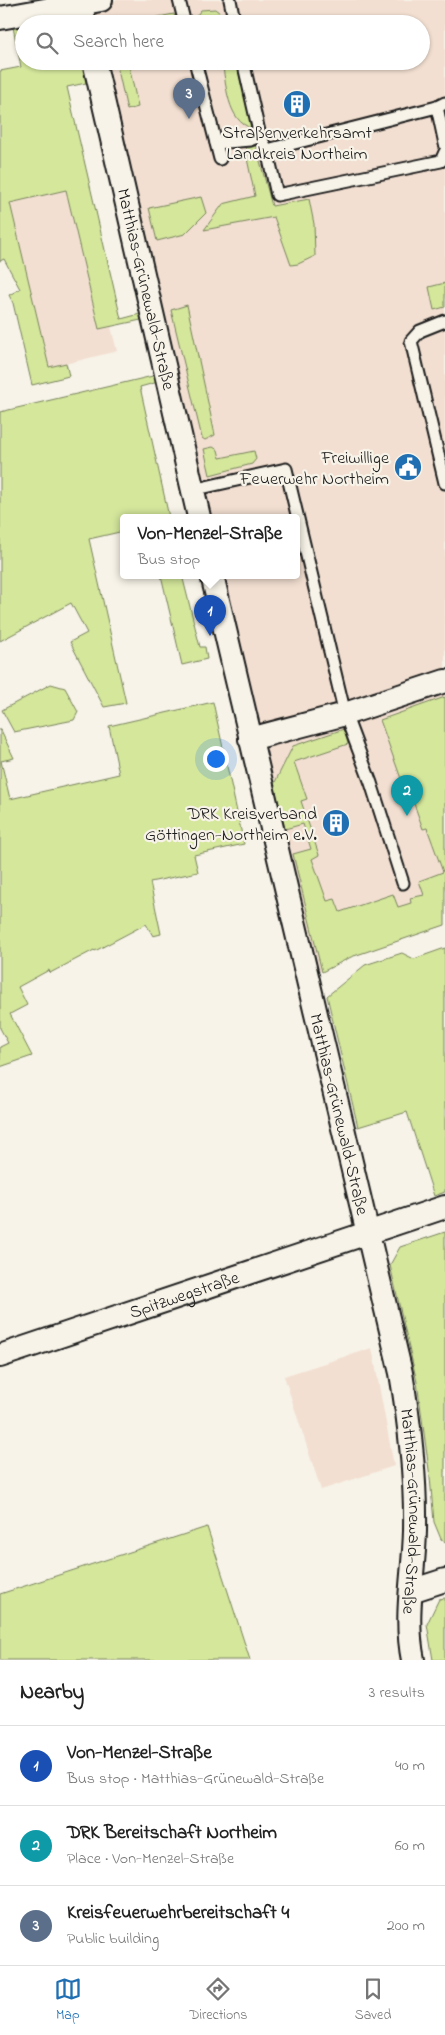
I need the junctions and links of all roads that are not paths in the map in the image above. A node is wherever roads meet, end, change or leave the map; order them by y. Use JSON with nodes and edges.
{"nodes":[{"id":1,"x":179,"y":0,"type":"edge"},
{"id":2,"x":230,"y":0,"type":"edge"},
{"id":3,"x":87,"y":7,"type":"edge"},
{"id":4,"x":24,"y":15,"type":"edge"},
{"id":5,"x":183,"y":15,"type":"edge"},
{"id":6,"x":233,"y":15,"type":"edge"},
{"id":7,"x":15,"y":16,"type":"edge"},
{"id":8,"x":0,"y":18,"type":"edge"},
{"id":9,"x":96,"y":70,"type":"edge"},
{"id":10,"x":197,"y":70,"type":"edge"},
{"id":11,"x":246,"y":70,"type":"edge"},
{"id":12,"x":441,"y":105,"type":"edge"},
{"id":13,"x":260,"y":136,"type":"junction"},
{"id":14,"x":216,"y":143,"type":"junction"},
{"id":15,"x":445,"y":144,"type":"edge"},
{"id":16,"x":267,"y":150,"type":"junction"},
{"id":17,"x":445,"y":152,"type":"edge"},
{"id":18,"x":220,"y":159,"type":"dead end"},
{"id":19,"x":445,"y":321,"type":"edge"},
{"id":20,"x":445,"y":483,"type":"edge"},
{"id":21,"x":192,"y":490,"type":"junction"},
{"id":22,"x":197,"y":514,"type":"edge"},
{"id":23,"x":297,"y":514,"type":"edge"},
{"id":24,"x":300,"y":527,"type":"edge"},
{"id":25,"x":213,"y":579,"type":"edge"},
{"id":26,"x":445,"y":681,"type":"edge"},
{"id":27,"x":345,"y":714,"type":"junction"},
{"id":28,"x":250,"y":739,"type":"junction"},
{"id":29,"x":404,"y":883,"type":"dead end"},
{"id":30,"x":445,"y":1207,"type":"edge"},
{"id":31,"x":368,"y":1233,"type":"junction"},
{"id":32,"x":0,"y":1356,"type":"edge"},
{"id":33,"x":445,"y":1580,"type":"edge"},
{"id":34,"x":411,"y":1591,"type":"junction"},
{"id":35,"x":413,"y":1660,"type":"edge"}],
"edges":[{"from":1,"to":5,"type":"lane"},
{"from":2,"to":6,"type":"lane"},
{"from":3,"to":4,"type":"street"},
{"from":7,"to":8,"type":"street"},
{"from":9,"to":21,"type":"street","name":"Matthias-Grünewald-Straße"},
{"from":10,"to":14,"type":"lane"},
{"from":11,"to":13,"type":"lane"},
{"from":12,"to":15,"type":"lane"},
{"from":12,"to":16,"type":"lane"},
{"from":13,"to":14,"type":"lane"},
{"from":13,"to":16,"type":"lane"},
{"from":14,"to":18,"type":"lane"},
{"from":16,"to":17,"type":"lane"},
{"from":19,"to":20,"type":"lane"},
{"from":21,"to":22,"type":"street","name":"Matthias-Grünewald-Straße"},
{"from":21,"to":23,"type":"lane"},
{"from":24,"to":27,"type":"lane"},
{"from":25,"to":28,"type":"street","name":"Matthias-Grünewald-Straße"},
{"from":26,"to":27,"type":"street"},
{"from":27,"to":28,"type":"street"},
{"from":27,"to":29,"type":"lane"},
{"from":28,"to":31,"type":"street","name":"Matthias-Grünewald-Straße"},
{"from":30,"to":31,"type":"street","name":"Spitzwegstraße"},
{"from":31,"to":32,"type":"street","name":"Spitzwegstraße"},
{"from":31,"to":34,"type":"street","name":"Matthias-Grünewald-Straße"},
{"from":33,"to":34,"type":"street"},
{"from":34,"to":35,"type":"street","name":"Matthias-Grünewald-Straße"}]}
